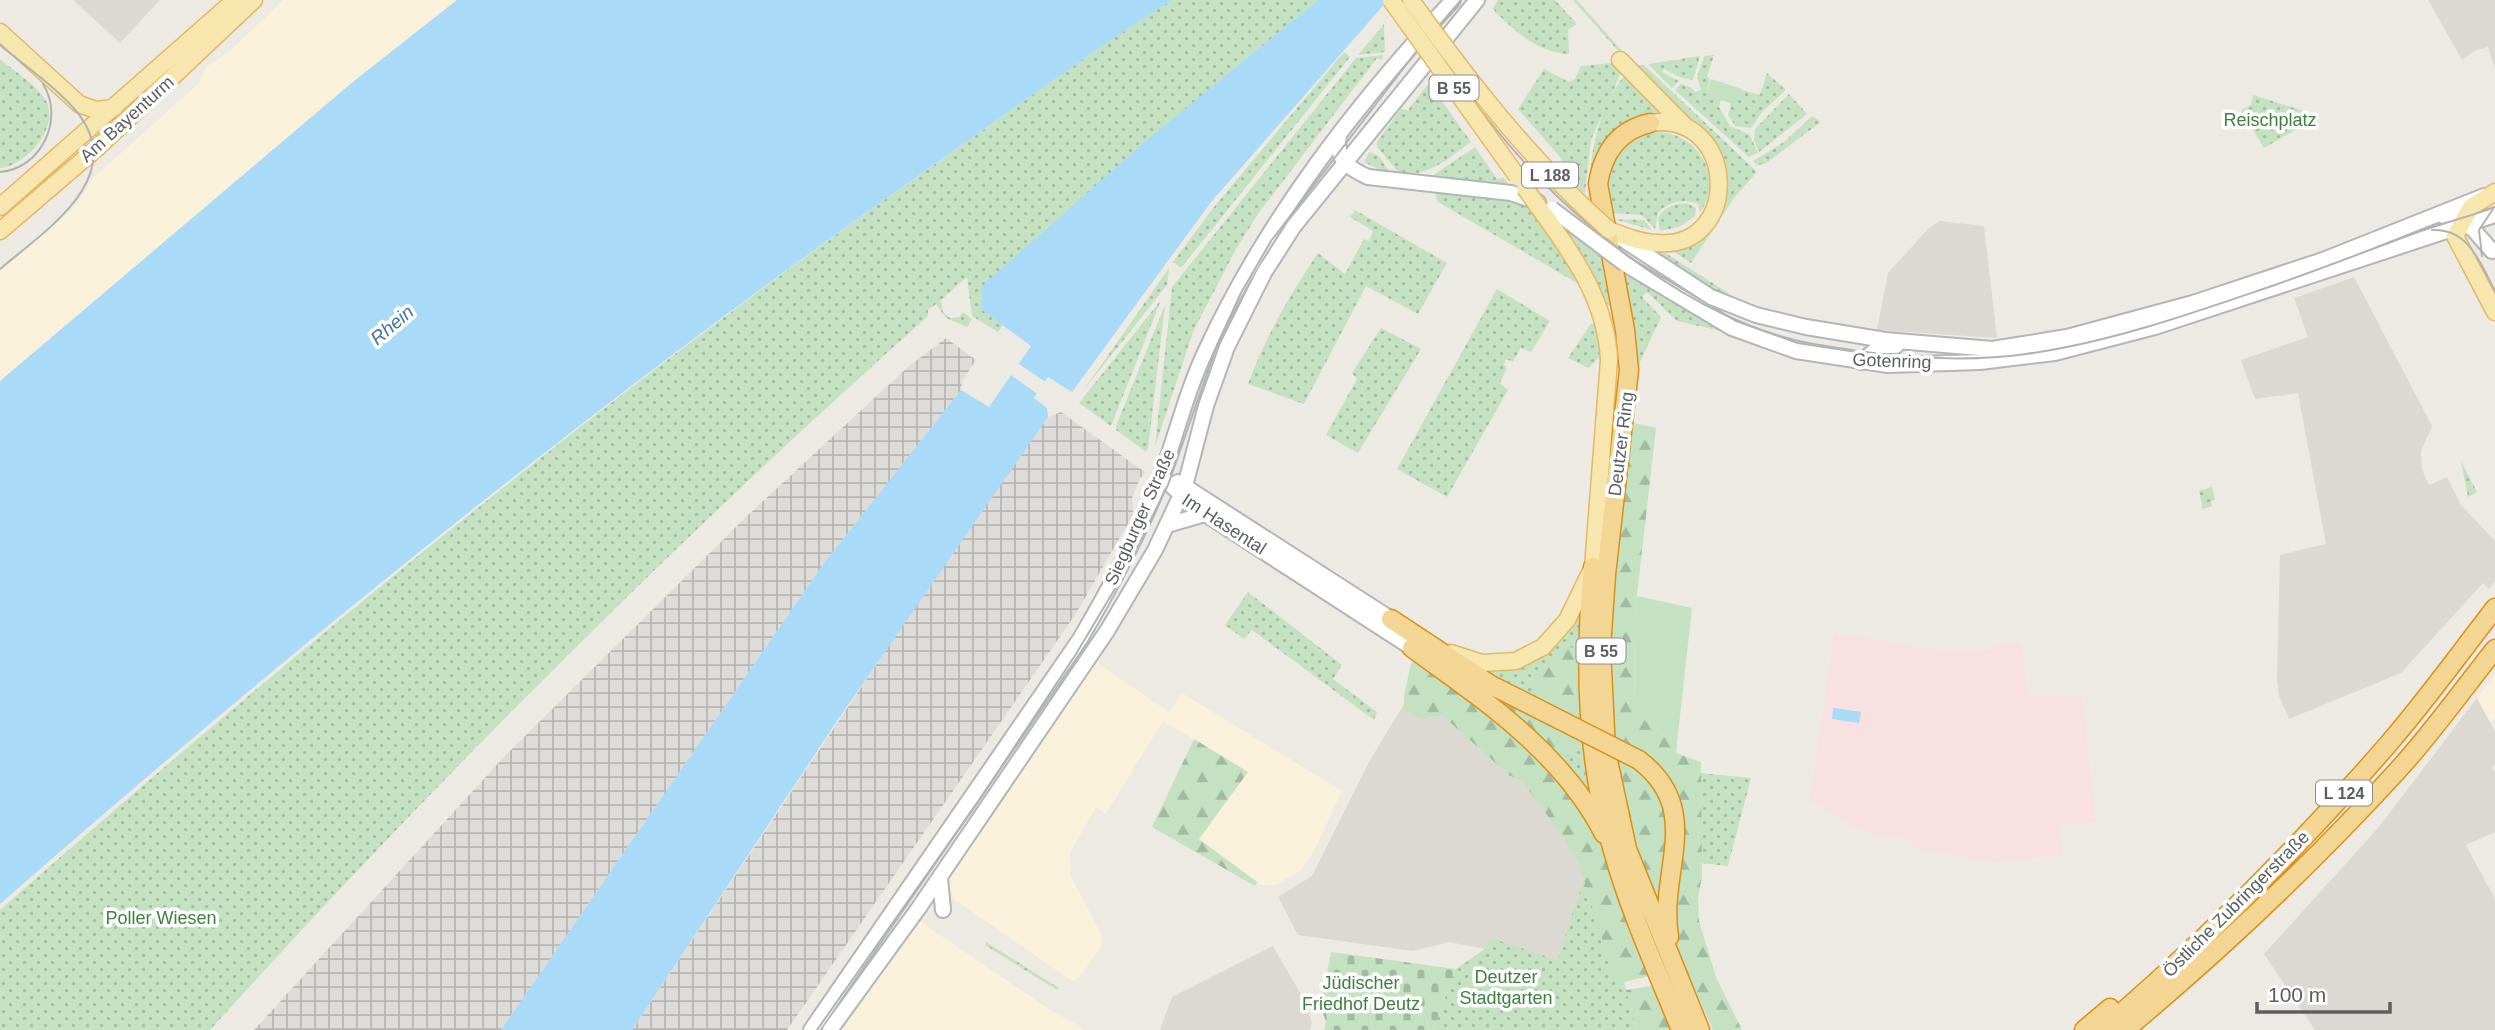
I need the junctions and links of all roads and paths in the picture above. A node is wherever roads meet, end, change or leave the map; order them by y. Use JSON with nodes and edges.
{"nodes":[{"id":1,"x":235,"y":0,"type":"edge"},
{"id":2,"x":254,"y":0,"type":"edge"},
{"id":3,"x":1391,"y":0,"type":"edge"},
{"id":4,"x":1411,"y":0,"type":"edge"},
{"id":5,"x":1453,"y":0,"type":"edge"},
{"id":6,"x":1476,"y":0,"type":"edge"},
{"id":7,"x":0,"y":32,"type":"edge"},
{"id":8,"x":1620,"y":60,"type":"dead end"},
{"id":9,"x":179,"y":62,"type":"junction"},
{"id":10,"x":79,"y":104,"type":"junction"},
{"id":11,"x":114,"y":108,"type":"junction"},
{"id":12,"x":1495,"y":114,"type":"joint"},
{"id":13,"x":124,"y":122,"type":"junction"},
{"id":14,"x":1650,"y":123,"type":"joint"},
{"id":15,"x":1690,"y":131,"type":"junction"},
{"id":16,"x":84,"y":133,"type":"junction"},
{"id":17,"x":1339,"y":135,"type":"junction"},
{"id":18,"x":1349,"y":167,"type":"junction"},
{"id":19,"x":67,"y":173,"type":"junction"},
{"id":20,"x":2491,"y":194,"type":"edge"},
{"id":21,"x":26,"y":207,"type":"junction"},
{"id":22,"x":0,"y":208,"type":"edge"},
{"id":23,"x":2439,"y":214,"type":"junction"},
{"id":24,"x":2492,"y":216,"type":"edge"},
{"id":25,"x":2457,"y":227,"type":"junction"},
{"id":26,"x":1609,"y":230,"type":"junction"},
{"id":27,"x":0,"y":231,"type":"edge"},
{"id":28,"x":2493,"y":255,"type":"edge"},
{"id":29,"x":2495,"y":312,"type":"edge"},
{"id":30,"x":1908,"y":342,"type":"junction"},
{"id":31,"x":1880,"y":346,"type":"junction"},
{"id":32,"x":1861,"y":362,"type":"junction"},
{"id":33,"x":1888,"y":365,"type":"junction"},
{"id":34,"x":1161,"y":476,"type":"junction"},
{"id":35,"x":1183,"y":494,"type":"junction"},
{"id":36,"x":1205,"y":514,"type":"junction"},
{"id":37,"x":1167,"y":525,"type":"junction"},
{"id":38,"x":1593,"y":567,"type":"junction"},
{"id":39,"x":2495,"y":608,"type":"edge"},
{"id":40,"x":1391,"y":619,"type":"junction"},
{"id":41,"x":1412,"y":648,"type":"joint"},
{"id":42,"x":2495,"y":649,"type":"edge"},
{"id":43,"x":1612,"y":851,"type":"junction"},
{"id":44,"x":2312,"y":861,"type":"junction"},
{"id":45,"x":940,"y":877,"type":"junction"},
{"id":46,"x":943,"y":910,"type":"dead end"},
{"id":47,"x":2176,"y":963,"type":"junction"},
{"id":48,"x":1681,"y":984,"type":"junction"},
{"id":49,"x":1692,"y":1029,"type":"edge"},
{"id":50,"x":811,"y":1030,"type":"edge"},
{"id":51,"x":830,"y":1030,"type":"edge"},
{"id":52,"x":2084,"y":1030,"type":"edge"},
{"id":53,"x":2102,"y":1030,"type":"edge"},
{"id":54,"x":2125,"y":1030,"type":"edge"},
{"id":55,"x":2144,"y":1030,"type":"edge"}],
"edges":[{"from":1,"to":9,"type":"main road","name":"Am Bayenturm"},
{"from":2,"to":9,"type":"main road","name":"Am Bayenturm"},
{"from":3,"to":38,"type":"main road","name":"Deutzer Ring","number":"B 55","bridge":true},
{"from":4,"to":12,"type":"main road","number":"B 55","bridge":true},
{"from":5,"to":17,"type":"main road","name":"Siegburger Straße"},
{"from":6,"to":18,"type":"main road","name":"Siegburger Straße"},
{"from":7,"to":10,"type":"main road"},
{"from":8,"to":15,"type":"main road"},
{"from":9,"to":11,"type":"main road","name":"Am Bayenturm"},
{"from":9,"to":13,"type":"main road","name":"Am Bayenturm"},
{"from":10,"to":11,"type":"main road"},
{"from":10,"to":16,"type":"main road"},
{"from":11,"to":13,"type":"main road"},
{"from":11,"to":16,"type":"main road","name":"Am Bayenturm"},
{"from":12,"to":26,"type":"main road","number":"L 188","bridge":true},
{"from":13,"to":19,"type":"main road","name":"Am Bayenturm"},
{"from":14,"to":15,"type":"main road","name":"Deutzer Ring","number":"B 55"},
{"from":14,"to":48,"type":"highway","name":"Deutzer Ring","number":"B 55"},
{"from":15,"to":26,"type":"main road"},
{"from":16,"to":19,"type":"main road"},
{"from":16,"to":22,"type":"main road","name":"Am Bayenturm"},
{"from":17,"to":18,"type":"main road"},
{"from":17,"to":34,"type":"main road","name":"Siegburger Straße"},
{"from":18,"to":32,"type":"main road","name":"Gotenring","number":"L 188","bridge":true},
{"from":18,"to":35,"type":"main road","name":"Siegburger Straße"},
{"from":19,"to":21,"type":"main road","name":"Am Bayenturm"},
{"from":20,"to":23,"type":"main road","number":"L 188"},
{"from":20,"to":25,"type":"main road"},
{"from":21,"to":22,"type":"main road"},
{"from":21,"to":27,"type":"main road","name":"Am Bayenturm"},
{"from":23,"to":25,"type":"main road"},
{"from":23,"to":30,"type":"main road","name":"Gotenring","number":"L 188"},
{"from":24,"to":25,"type":"main road","number":"L 188"},
{"from":24,"to":28,"type":"main road"},
{"from":25,"to":28,"type":"main road"},
{"from":25,"to":29,"type":"main road"},
{"from":25,"to":33,"type":"main road","name":"Gotenring","number":"L 188"},
{"from":26,"to":30,"type":"main road","name":"Gotenring","number":"L 188"},
{"from":30,"to":31,"type":"main road"},
{"from":31,"to":32,"type":"main road"},
{"from":31,"to":33,"type":"main road"},
{"from":32,"to":33,"type":"main road","name":"Gotenring","number":"L 188"},
{"from":34,"to":35,"type":"main road","name":"Im Hasental"},
{"from":34,"to":50,"type":"main road","name":"Siegburger Straße"},
{"from":35,"to":36,"type":"main road","name":"Im Hasental","number":"B 55"},
{"from":35,"to":37,"type":"main road","name":"Siegburger Straße"},
{"from":35,"to":40,"type":"main road","name":"Im Hasental","number":"B 55"},
{"from":36,"to":37,"type":"main road"},
{"from":36,"to":41,"type":"main road","name":"Im Hasental","number":"B 55"},
{"from":37,"to":45,"type":"main road","name":"Siegburger Straße"},
{"from":38,"to":40,"type":"main road","number":"B 55"},
{"from":38,"to":43,"type":"highway","name":"Deutzer Ring","number":"B 55"},
{"from":39,"to":47,"type":"highway","name":"Östliche Zubringerstraße","number":"L 124"},
{"from":40,"to":48,"type":"highway","number":"B 55","bridge":true},
{"from":41,"to":43,"type":"highway","number":"B 55"},
{"from":42,"to":44,"type":"highway","name":"Östliche Zubringerstraße","number":"L 124"},
{"from":43,"to":49,"type":"highway","name":"Deutzer Ring","number":"B 55"},
{"from":44,"to":54,"type":"highway","name":"Östliche Zubringerstraße","number":"L 124"},
{"from":44,"to":55,"type":"highway"},
{"from":45,"to":46,"type":"main road"},
{"from":45,"to":51,"type":"main road","name":"Siegburger Straße"},
{"from":47,"to":52,"type":"highway","number":"L 124"},
{"from":47,"to":53,"type":"highway","name":"Östliche Zubringerstraße","number":"L 124"},
{"from":48,"to":49,"type":"highway","name":"Deutzer Ring","number":"B 55"}]}
